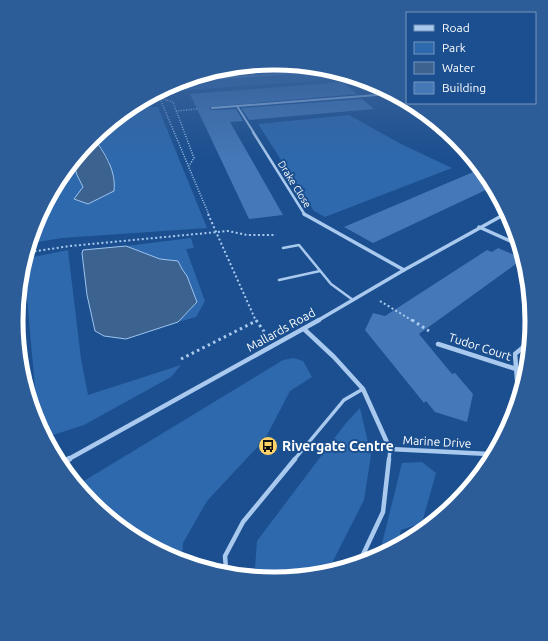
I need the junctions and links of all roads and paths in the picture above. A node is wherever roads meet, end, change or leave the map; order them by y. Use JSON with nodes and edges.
{"nodes":[{"id":1,"x":160,"y":98,"type":"edge"},
{"id":2,"x":163,"y":99,"type":"edge"},
{"id":3,"x":327,"y":99,"type":"edge"},
{"id":4,"x":238,"y":106,"type":"junction"},
{"id":5,"x":212,"y":108,"type":"joint"},
{"id":6,"x":176,"y":111,"type":"junction"},
{"id":7,"x":188,"y":167,"type":"junction"},
{"id":8,"x":502,"y":215,"type":"edge"},
{"id":9,"x":479,"y":227,"type":"junction"},
{"id":10,"x":216,"y":232,"type":"junction"},
{"id":11,"x":512,"y":242,"type":"edge"},
{"id":12,"x":283,"y":248,"type":"dead end"},
{"id":13,"x":33,"y":252,"type":"edge"},
{"id":14,"x":404,"y":270,"type":"junction"},
{"id":15,"x":320,"y":272,"type":"junction"},
{"id":16,"x":279,"y":280,"type":"dead end"},
{"id":17,"x":366,"y":292,"type":"junction"},
{"id":18,"x":353,"y":300,"type":"junction"},
{"id":19,"x":256,"y":322,"type":"junction"},
{"id":20,"x":304,"y":329,"type":"junction"},
{"id":21,"x":266,"y":335,"type":"dead end"},
{"id":22,"x":438,"y":344,"type":"joint"},
{"id":23,"x":523,"y":347,"type":"edge"},
{"id":24,"x":181,"y":359,"type":"dead end"},
{"id":25,"x":516,"y":369,"type":"junction"},
{"id":26,"x":517,"y":381,"type":"edge"},
{"id":27,"x":363,"y":389,"type":"junction"},
{"id":28,"x":390,"y":449,"type":"junction"},
{"id":29,"x":487,"y":454,"type":"edge"},
{"id":30,"x":66,"y":461,"type":"edge"},
{"id":31,"x":363,"y":555,"type":"edge"},
{"id":32,"x":226,"y":567,"type":"edge"}],
"edges":[{"from":1,"to":7,"type":"path"},
{"from":2,"to":6,"type":"path"},
{"from":3,"to":4,"type":"street"},
{"from":4,"to":5,"type":"street"},
{"from":4,"to":14,"type":"street","name":"Drake Close"},
{"from":5,"to":6,"type":"path"},
{"from":6,"to":7,"type":"path"},
{"from":7,"to":10,"type":"path"},
{"from":8,"to":9,"type":"street","name":"Mallards Road"},
{"from":9,"to":11,"type":"street"},
{"from":9,"to":14,"type":"street","name":"Mallards Road"},
{"from":10,"to":13,"type":"path"},
{"from":10,"to":19,"type":"path"},
{"from":12,"to":15,"type":"lane"},
{"from":14,"to":17,"type":"street","name":"Mallards Road"},
{"from":15,"to":16,"type":"lane"},
{"from":15,"to":18,"type":"lane"},
{"from":17,"to":18,"type":"street","name":"Mallards Road"},
{"from":17,"to":22,"type":"path"},
{"from":18,"to":20,"type":"street","name":"Mallards Road"},
{"from":19,"to":21,"type":"path"},
{"from":19,"to":24,"type":"path"},
{"from":20,"to":27,"type":"street","name":"Marine Drive"},
{"from":20,"to":30,"type":"street","name":"Mallards Road"},
{"from":22,"to":25,"type":"street","name":"Tudor Court"},
{"from":23,"to":25,"type":"street","name":"Tudor Court"},
{"from":25,"to":26,"type":"street","name":"Tudor Court"},
{"from":27,"to":28,"type":"street","name":"Marine Drive"},
{"from":27,"to":32,"type":"lane"},
{"from":28,"to":29,"type":"street","name":"Marine Drive"},
{"from":28,"to":31,"type":"lane"}]}
